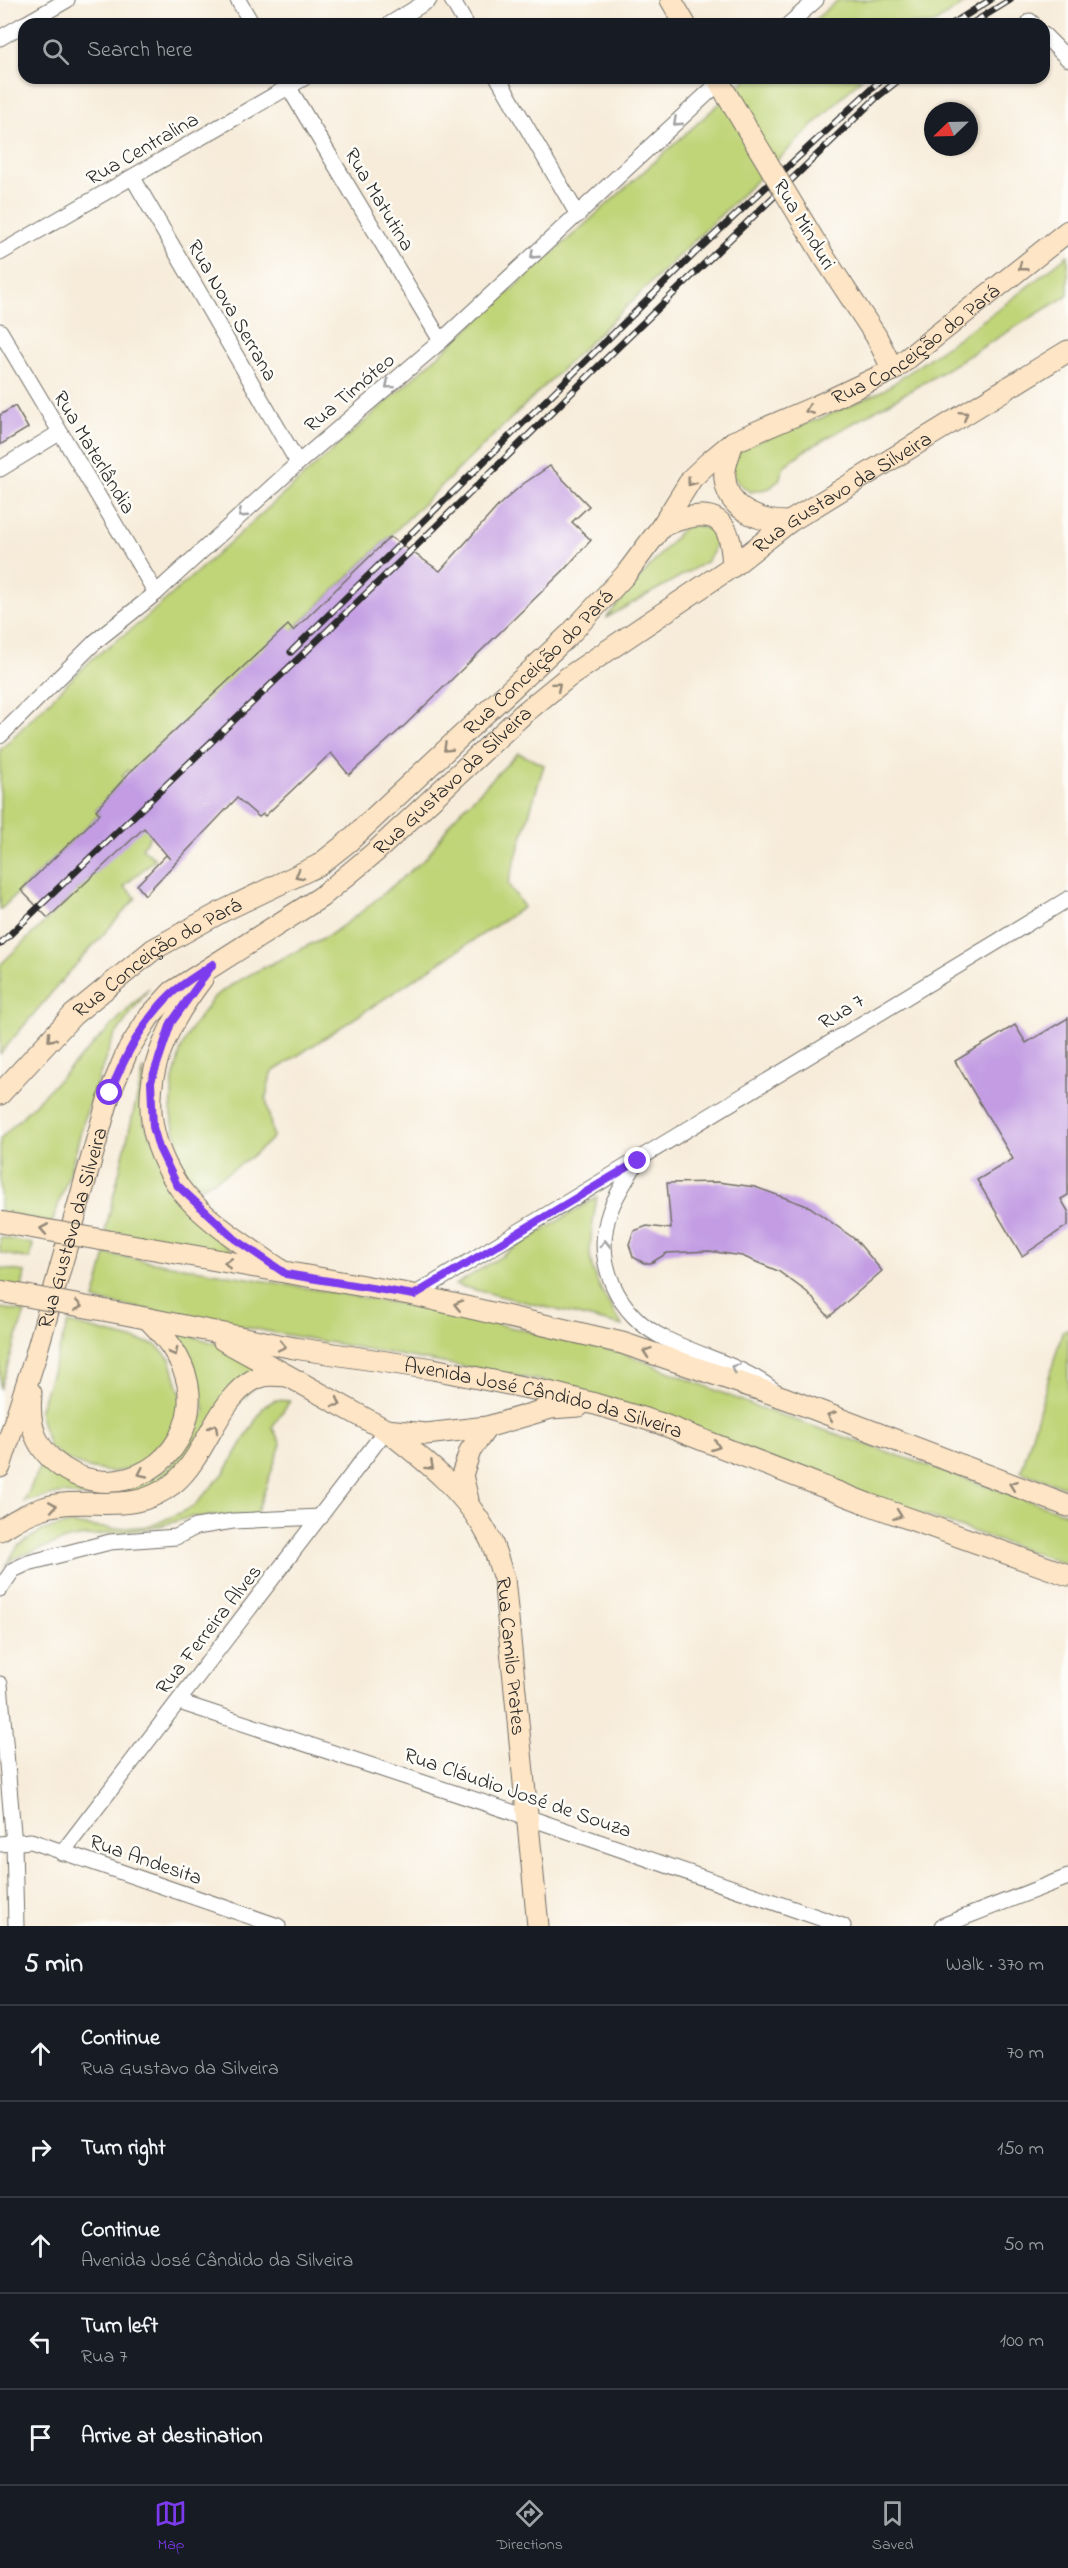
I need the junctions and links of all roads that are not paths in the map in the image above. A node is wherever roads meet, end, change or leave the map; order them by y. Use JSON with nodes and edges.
{"nodes":[{"id":1,"x":67,"y":0,"type":"edge"},
{"id":2,"x":238,"y":0,"type":"edge"},
{"id":3,"x":429,"y":0,"type":"edge"},
{"id":4,"x":452,"y":0,"type":"edge"},
{"id":5,"x":671,"y":0,"type":"edge"},
{"id":6,"x":816,"y":0,"type":"edge"},
{"id":7,"x":35,"y":18,"type":"edge"},
{"id":8,"x":248,"y":18,"type":"edge"},
{"id":9,"x":400,"y":18,"type":"edge"},
{"id":10,"x":462,"y":18,"type":"edge"},
{"id":11,"x":682,"y":18,"type":"edge"},
{"id":12,"x":796,"y":18,"type":"edge"},
{"id":13,"x":18,"y":28,"type":"edge"},
{"id":14,"x":0,"y":38,"type":"edge"},
{"id":15,"x":1050,"y":41,"type":"edge"},
{"id":16,"x":1068,"y":59,"type":"edge"},
{"id":17,"x":284,"y":84,"type":"edge"},
{"id":18,"x":287,"y":84,"type":"edge"},
{"id":19,"x":502,"y":84,"type":"edge"},
{"id":20,"x":722,"y":84,"type":"edge"},
{"id":21,"x":133,"y":178,"type":"junction"},
{"id":22,"x":578,"y":215,"type":"junction"},
{"id":23,"x":1068,"y":231,"type":"edge"},
{"id":24,"x":0,"y":253,"type":"edge"},
{"id":25,"x":0,"y":331,"type":"edge"},
{"id":26,"x":441,"y":341,"type":"junction"},
{"id":27,"x":1068,"y":351,"type":"edge"},
{"id":28,"x":893,"y":370,"type":"junction"},
{"id":29,"x":59,"y":433,"type":"junction"},
{"id":30,"x":733,"y":442,"type":"junction"},
{"id":31,"x":298,"y":463,"type":"junction"},
{"id":32,"x":0,"y":469,"type":"edge"},
{"id":33,"x":789,"y":522,"type":"junction"},
{"id":34,"x":662,"y":526,"type":"junction"},
{"id":35,"x":733,"y":566,"type":"junction"},
{"id":36,"x":156,"y":593,"type":"junction"},
{"id":37,"x":0,"y":735,"type":"edge"},
{"id":38,"x":1068,"y":899,"type":"edge"},
{"id":39,"x":213,"y":964,"type":"junction"},
{"id":40,"x":0,"y":1094,"type":"edge"},
{"id":41,"x":638,"y":1161,"type":"junction"},
{"id":42,"x":595,"y":1186,"type":"junction"},
{"id":43,"x":610,"y":1211,"type":"junction"},
{"id":44,"x":0,"y":1222,"type":"edge"},
{"id":45,"x":286,"y":1274,"type":"junction"},
{"id":46,"x":0,"y":1291,"type":"edge"},
{"id":47,"x":414,"y":1295,"type":"junction"},
{"id":48,"x":142,"y":1317,"type":"junction"},
{"id":49,"x":204,"y":1329,"type":"junction"},
{"id":50,"x":34,"y":1361,"type":"junction"},
{"id":51,"x":287,"y":1376,"type":"junction"},
{"id":52,"x":785,"y":1398,"type":"junction"},
{"id":53,"x":595,"y":1404,"type":"junction"},
{"id":54,"x":487,"y":1427,"type":"junction"},
{"id":55,"x":386,"y":1430,"type":"junction"},
{"id":56,"x":0,"y":1467,"type":"edge"},
{"id":57,"x":1068,"y":1506,"type":"edge"},
{"id":58,"x":470,"y":1507,"type":"junction"},
{"id":59,"x":321,"y":1517,"type":"junction"},
{"id":60,"x":0,"y":1530,"type":"edge"},
{"id":61,"x":1068,"y":1575,"type":"edge"},
{"id":62,"x":0,"y":1589,"type":"edge"},
{"id":63,"x":0,"y":1684,"type":"edge"},
{"id":64,"x":179,"y":1702,"type":"junction"},
{"id":65,"x":527,"y":1817,"type":"junction"},
{"id":66,"x":7,"y":1844,"type":"edge"},
{"id":67,"x":62,"y":1853,"type":"junction"},
{"id":68,"x":1068,"y":1877,"type":"edge"},
{"id":69,"x":16,"y":1926,"type":"edge"},
{"id":70,"x":278,"y":1926,"type":"edge"},
{"id":71,"x":538,"y":1926,"type":"edge"},
{"id":72,"x":843,"y":1926,"type":"edge"},
{"id":73,"x":942,"y":1926,"type":"edge"}],
"edges":[{"from":1,"to":7,"type":"street"},
{"from":2,"to":8,"type":"street"},
{"from":3,"to":9,"type":"street"},
{"from":4,"to":10,"type":"street"},
{"from":5,"to":11,"type":"main road"},
{"from":6,"to":12,"type":"street"},
{"from":13,"to":14,"type":"street"},
{"from":15,"to":16,"type":"street"},
{"from":17,"to":21,"type":"street","name":"Rua Centralina"},
{"from":18,"to":26,"type":"street","name":"Rua Matutina"},
{"from":19,"to":22,"type":"street"},
{"from":20,"to":22,"type":"street","name":"Rua Timóteo","one_way":true},
{"from":20,"to":28,"type":"main road","name":"Rua Minduri","bridge":true},
{"from":21,"to":24,"type":"street","name":"Rua Centralina"},
{"from":21,"to":31,"type":"street","name":"Rua Nova Serrana"},
{"from":22,"to":26,"type":"street","name":"Rua Timóteo","one_way":true},
{"from":23,"to":28,"type":"main road","name":"Rua Conceição do Pará","one_way":true},
{"from":25,"to":29,"type":"street","name":"Rua Materlândia"},
{"from":26,"to":31,"type":"street","name":"Rua Timóteo","one_way":true},
{"from":33,"to":27,"type":"main road","name":"Rua Gustavo da Silveira","one_way":true},
{"from":28,"to":30,"type":"main road","name":"Rua Conceição do Pará","one_way":true},
{"from":29,"to":32,"type":"street"},
{"from":29,"to":36,"type":"street","name":"Rua Materlândia"},
{"from":30,"to":33,"type":"main road"},
{"from":30,"to":34,"type":"main road","name":"Rua Conceição do Pará","one_way":true},
{"from":31,"to":36,"type":"street","name":"Rua Timóteo","one_way":true},
{"from":33,"to":35,"type":"main road","name":"Rua Gustavo da Silveira"},
{"from":34,"to":35,"type":"main road"},
{"from":34,"to":40,"type":"main road","name":"Rua Conceição do Pará","one_way":true},
{"from":39,"to":35,"type":"main road","name":"Rua Gustavo da Silveira","one_way":true},
{"from":36,"to":37,"type":"street","name":"Rua Timóteo"},
{"from":38,"to":41,"type":"street","name":"Rua 7"},
{"from":39,"to":45,"type":"main road"},
{"from":39,"to":50,"type":"main road","name":"Rua Gustavo da Silveira"},
{"from":41,"to":42,"type":"street","name":"Rua 7"},
{"from":41,"to":43,"type":"street","name":"Rua 7"},
{"from":42,"to":43,"type":"street"},
{"from":42,"to":47,"type":"street","name":"Rua 7"},
{"from":52,"to":43,"type":"street","name":"Rua 7","one_way":true},
{"from":45,"to":44,"type":"main road","one_way":true,"bridge":true},
{"from":45,"to":47,"type":"main road"},
{"from":46,"to":48,"type":"main road","name":"Avenida José Cândido da Silveira","one_way":true,"bridge":true},
{"from":52,"to":47,"type":"main road","one_way":true},
{"from":48,"to":49,"type":"main road","name":"Avenida José Cândido da Silveira"},
{"from":48,"to":50,"type":"main road","one_way":true},
{"from":49,"to":51,"type":"main road"},
{"from":49,"to":53,"type":"main road","name":"Avenida José Cândido da Silveira","one_way":true},
{"from":50,"to":56,"type":"main road"},
{"from":51,"to":55,"type":"main road","one_way":true},
{"from":60,"to":51,"type":"main road","one_way":true},
{"from":57,"to":52,"type":"main road","one_way":true},
{"from":53,"to":54,"type":"main road"},
{"from":53,"to":61,"type":"main road","name":"Avenida José Cândido da Silveira","one_way":true},
{"from":54,"to":55,"type":"main road"},
{"from":54,"to":58,"type":"main road"},
{"from":55,"to":58,"type":"main road","name":"Rua Camilo Prates","one_way":true},
{"from":55,"to":59,"type":"street","name":"Rua Ferreira Alves"},
{"from":58,"to":65,"type":"main road","name":"Rua Camilo Prates"},
{"from":59,"to":62,"type":"street"},
{"from":59,"to":64,"type":"street","name":"Rua Ferreira Alves"},
{"from":63,"to":66,"type":"street"},
{"from":64,"to":65,"type":"street","name":"Rua Cláudio José de Souza"},
{"from":64,"to":67,"type":"street","name":"Rua Ferreira Alves"},
{"from":65,"to":71,"type":"main road","name":"Rua Camilo Prates"},
{"from":65,"to":72,"type":"street","name":"Rua Cláudio José de Souza"},
{"from":66,"to":67,"type":"street","name":"Rua Andesita"},
{"from":66,"to":69,"type":"street"},
{"from":67,"to":70,"type":"street","name":"Rua Andesita"},
{"from":68,"to":73,"type":"street"}]}
